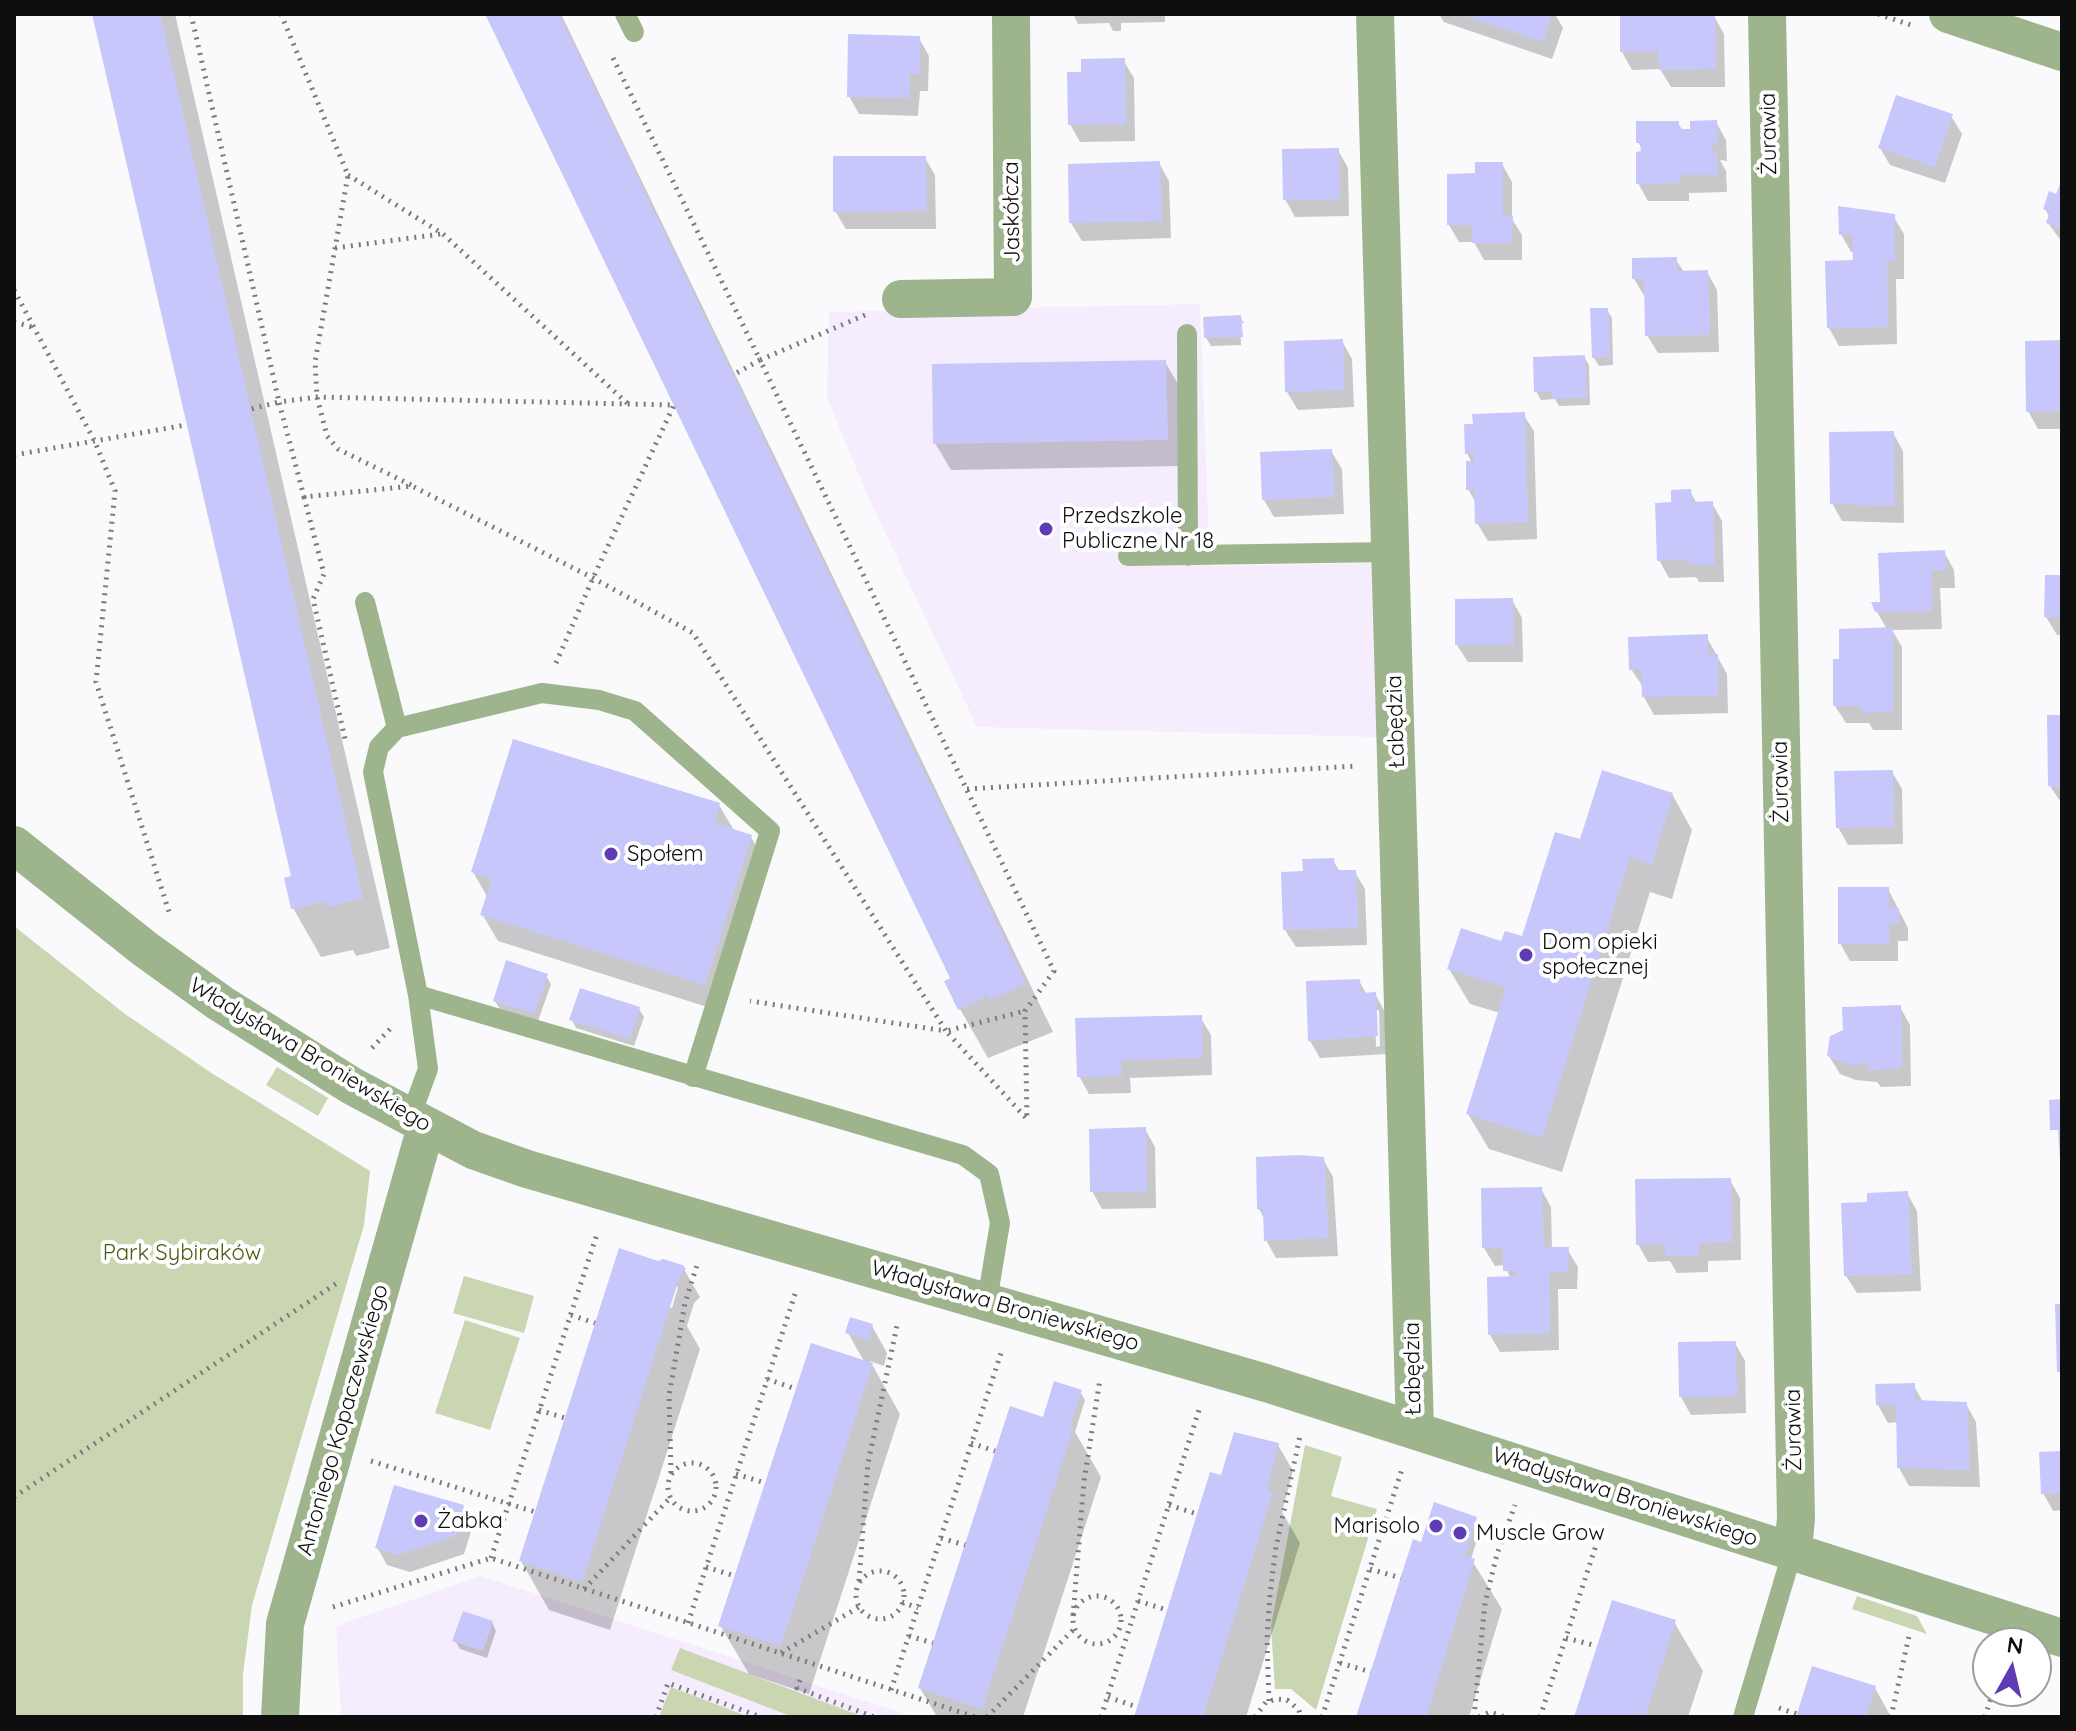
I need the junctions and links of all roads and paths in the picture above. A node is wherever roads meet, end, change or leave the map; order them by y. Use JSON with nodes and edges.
{"nodes":[{"id":1,"x":191,"y":14,"type":"edge"},
{"id":2,"x":281,"y":14,"type":"edge"},
{"id":3,"x":1011,"y":14,"type":"edge"},
{"id":4,"x":1375,"y":14,"type":"edge"},
{"id":5,"x":1767,"y":14,"type":"edge"},
{"id":6,"x":1948,"y":14,"type":"edge"},
{"id":7,"x":2062,"y":52,"type":"edge"},
{"id":8,"x":613,"y":56,"type":"dead end"},
{"id":9,"x":348,"y":175,"type":"junction"},
{"id":10,"x":443,"y":234,"type":"junction"},
{"id":11,"x":335,"y":248,"type":"junction"},
{"id":12,"x":14,"y":290,"type":"edge"},
{"id":13,"x":901,"y":299,"type":"joint"},
{"id":14,"x":14,"y":322,"type":"edge"},
{"id":15,"x":36,"y":329,"type":"junction"},
{"id":16,"x":1187,"y":334,"type":"dead end"},
{"id":17,"x":760,"y":360,"type":"junction"},
{"id":18,"x":733,"y":375,"type":"dead end"},
{"id":19,"x":317,"y":397,"type":"junction"},
{"id":20,"x":279,"y":402,"type":"junction"},
{"id":21,"x":628,"y":404,"type":"junction"},
{"id":22,"x":251,"y":409,"type":"dead end"},
{"id":23,"x":186,"y":425,"type":"dead end"},
{"id":24,"x":95,"y":442,"type":"junction"},
{"id":25,"x":289,"y":445,"type":"dead end"},
{"id":26,"x":14,"y":455,"type":"edge"},
{"id":27,"x":412,"y":486,"type":"dead end"},
{"id":28,"x":1390,"y":552,"type":"junction"},
{"id":29,"x":1128,"y":556,"type":"dead end"},
{"id":30,"x":1188,"y":556,"type":"junction"},
{"id":31,"x":365,"y":602,"type":"dead end"},
{"id":32,"x":542,"y":693,"type":"junction"},
{"id":33,"x":397,"y":728,"type":"junction"},
{"id":34,"x":1397,"y":764,"type":"junction"},
{"id":35,"x":967,"y":789,"type":"junction"},
{"id":36,"x":14,"y":845,"type":"edge"},
{"id":37,"x":169,"y":912,"type":"dead end"},
{"id":38,"x":418,"y":995,"type":"junction"},
{"id":39,"x":1025,"y":1011,"type":"junction"},
{"id":40,"x":693,"y":1077,"type":"junction"},
{"id":41,"x":418,"y":1123,"type":"junction"},
{"id":42,"x":597,"y":1234,"type":"dead end"},
{"id":43,"x":390,"y":1258,"type":"junction"},
{"id":44,"x":698,"y":1262,"type":"dead end"},
{"id":45,"x":796,"y":1291,"type":"dead end"},
{"id":46,"x":987,"y":1301,"type":"junction"},
{"id":47,"x":571,"y":1315,"type":"junction"},
{"id":48,"x":898,"y":1321,"type":"dead end"},
{"id":49,"x":595,"y":1323,"type":"dead end"},
{"id":50,"x":1002,"y":1350,"type":"dead end"},
{"id":51,"x":767,"y":1379,"type":"junction"},
{"id":52,"x":1100,"y":1379,"type":"dead end"},
{"id":53,"x":796,"y":1389,"type":"dead end"},
{"id":54,"x":1200,"y":1407,"type":"dead end"},
{"id":55,"x":539,"y":1410,"type":"junction"},
{"id":56,"x":565,"y":1418,"type":"dead end"},
{"id":57,"x":1415,"y":1430,"type":"junction"},
{"id":58,"x":1301,"y":1435,"type":"dead end"},
{"id":59,"x":971,"y":1443,"type":"junction"},
{"id":60,"x":995,"y":1451,"type":"dead end"},
{"id":61,"x":363,"y":1459,"type":"dead end"},
{"id":62,"x":1403,"y":1468,"type":"dead end"},
{"id":63,"x":671,"y":1473,"type":"junction"},
{"id":64,"x":736,"y":1474,"type":"junction"},
{"id":65,"x":765,"y":1483,"type":"dead end"},
{"id":66,"x":714,"y":1494,"type":"junction"},
{"id":67,"x":14,"y":1497,"type":"edge"},
{"id":68,"x":670,"y":1498,"type":"junction"},
{"id":69,"x":728,"y":1500,"type":"junction"},
{"id":70,"x":509,"y":1504,"type":"junction"},
{"id":71,"x":1515,"y":1504,"type":"dead end"},
{"id":72,"x":1169,"y":1505,"type":"junction"},
{"id":73,"x":535,"y":1512,"type":"dead end"},
{"id":74,"x":1197,"y":1514,"type":"dead end"},
{"id":75,"x":1600,"y":1533,"type":"dead end"},
{"id":76,"x":941,"y":1538,"type":"junction"},
{"id":77,"x":965,"y":1545,"type":"dead end"},
{"id":78,"x":1793,"y":1550,"type":"junction"},
{"id":79,"x":491,"y":1558,"type":"junction"},
{"id":80,"x":706,"y":1567,"type":"junction"},
{"id":81,"x":1370,"y":1569,"type":"junction"},
{"id":82,"x":735,"y":1576,"type":"dead end"},
{"id":83,"x":1401,"y":1578,"type":"dead end"},
{"id":84,"x":859,"y":1581,"type":"junction"},
{"id":85,"x":584,"y":1589,"type":"junction"},
{"id":86,"x":1138,"y":1601,"type":"junction"},
{"id":87,"x":902,"y":1602,"type":"junction"},
{"id":88,"x":859,"y":1607,"type":"junction"},
{"id":89,"x":330,"y":1608,"type":"dead end"},
{"id":90,"x":918,"y":1608,"type":"junction"},
{"id":91,"x":1167,"y":1610,"type":"dead end"},
{"id":92,"x":1073,"y":1616,"type":"junction"},
{"id":93,"x":688,"y":1623,"type":"junction"},
{"id":94,"x":1120,"y":1628,"type":"junction"},
{"id":95,"x":1074,"y":1629,"type":"junction"},
{"id":96,"x":1129,"y":1629,"type":"junction"},
{"id":97,"x":909,"y":1636,"type":"junction"},
{"id":98,"x":1909,"y":1636,"type":"dead end"},
{"id":99,"x":1566,"y":1638,"type":"junction"},
{"id":100,"x":2062,"y":1638,"type":"edge"},
{"id":101,"x":933,"y":1643,"type":"dead end"},
{"id":102,"x":1597,"y":1646,"type":"dead end"},
{"id":103,"x":781,"y":1653,"type":"junction"},
{"id":104,"x":1340,"y":1663,"type":"junction"},
{"id":105,"x":1371,"y":1672,"type":"dead end"},
{"id":106,"x":800,"y":1680,"type":"dead end"},
{"id":107,"x":891,"y":1690,"type":"junction"},
{"id":108,"x":1108,"y":1697,"type":"junction"},
{"id":109,"x":1269,"y":1701,"type":"junction"},
{"id":110,"x":1137,"y":1707,"type":"dead end"},
{"id":111,"x":280,"y":1717,"type":"edge"},
{"id":112,"x":656,"y":1717,"type":"edge"},
{"id":113,"x":761,"y":1717,"type":"edge"},
{"id":114,"x":874,"y":1717,"type":"edge"},
{"id":115,"x":975,"y":1717,"type":"edge"},
{"id":116,"x":987,"y":1717,"type":"edge"},
{"id":117,"x":1101,"y":1717,"type":"edge"},
{"id":118,"x":1255,"y":1717,"type":"edge"},
{"id":119,"x":1301,"y":1717,"type":"edge"},
{"id":120,"x":1322,"y":1717,"type":"edge"},
{"id":121,"x":1476,"y":1717,"type":"edge"},
{"id":122,"x":1505,"y":1717,"type":"edge"},
{"id":123,"x":1540,"y":1717,"type":"edge"},
{"id":124,"x":1743,"y":1717,"type":"edge"},
{"id":125,"x":1891,"y":1717,"type":"edge"}],
"edges":[{"from":1,"to":20,"type":"path"},
{"from":2,"to":9,"type":"path"},
{"from":3,"to":13,"type":"street","name":"Jaskółcza"},
{"from":4,"to":28,"type":"street","name":"Łabędzia"},
{"from":5,"to":78,"type":"street","name":"Żurawia"},
{"from":6,"to":7,"type":"street"},
{"from":8,"to":17,"type":"path"},
{"from":9,"to":10,"type":"path"},
{"from":9,"to":11,"type":"path"},
{"from":10,"to":11,"type":"path"},
{"from":10,"to":21,"type":"path"},
{"from":11,"to":19,"type":"path"},
{"from":12,"to":15,"type":"path"},
{"from":13,"to":17,"type":"path"},
{"from":14,"to":15,"type":"path"},
{"from":15,"to":24,"type":"path"},
{"from":16,"to":30,"type":"lane"},
{"from":17,"to":18,"type":"path"},
{"from":17,"to":35,"type":"path"},
{"from":19,"to":20,"type":"path"},
{"from":19,"to":21,"type":"path"},
{"from":19,"to":27,"type":"path"},
{"from":20,"to":22,"type":"path"},
{"from":20,"to":25,"type":"path"},
{"from":21,"to":32,"type":"path"},
{"from":23,"to":24,"type":"path"},
{"from":24,"to":26,"type":"path"},
{"from":24,"to":37,"type":"path"},
{"from":28,"to":30,"type":"lane"},
{"from":28,"to":34,"type":"street","name":"Łabędzia"},
{"from":29,"to":30,"type":"lane"},
{"from":31,"to":33,"type":"lane"},
{"from":32,"to":33,"type":"lane"},
{"from":32,"to":40,"type":"lane"},
{"from":33,"to":38,"type":"lane"},
{"from":34,"to":35,"type":"path"},
{"from":34,"to":57,"type":"street","name":"Łabędzia"},
{"from":35,"to":39,"type":"path"},
{"from":36,"to":41,"type":"street","name":"Władysława Broniewskiego"},
{"from":38,"to":40,"type":"lane"},
{"from":38,"to":41,"type":"lane"},
{"from":39,"to":39,"type":"path"},
{"from":40,"to":46,"type":"lane"},
{"from":41,"to":43,"type":"street","name":"Antoniego Kopaczewskiego"},
{"from":41,"to":46,"type":"street","name":"Władysława Broniewskiego"},
{"from":42,"to":47,"type":"path"},
{"from":43,"to":67,"type":"path"},
{"from":43,"to":111,"type":"street","name":"Antoniego Kopaczewskiego"},
{"from":44,"to":63,"type":"path"},
{"from":45,"to":51,"type":"path"},
{"from":46,"to":57,"type":"street","name":"Władysława Broniewskiego"},
{"from":47,"to":49,"type":"path"},
{"from":47,"to":55,"type":"path"},
{"from":48,"to":84,"type":"path"},
{"from":50,"to":59,"type":"path"},
{"from":51,"to":53,"type":"path"},
{"from":51,"to":64,"type":"path"},
{"from":52,"to":92,"type":"path"},
{"from":54,"to":72,"type":"path"},
{"from":55,"to":56,"type":"path"},
{"from":55,"to":70,"type":"path"},
{"from":57,"to":78,"type":"street","name":"Władysława Broniewskiego"},
{"from":58,"to":109,"type":"path"},
{"from":59,"to":60,"type":"path"},
{"from":59,"to":76,"type":"path"},
{"from":61,"to":70,"type":"path"},
{"from":62,"to":81,"type":"path"},
{"from":63,"to":66,"type":"path"},
{"from":63,"to":68,"type":"path"},
{"from":64,"to":65,"type":"path"},
{"from":64,"to":69,"type":"path"},
{"from":66,"to":68,"type":"path"},
{"from":66,"to":69,"type":"path"},
{"from":68,"to":85,"type":"path"},
{"from":69,"to":80,"type":"path"},
{"from":70,"to":73,"type":"path"},
{"from":70,"to":79,"type":"path"},
{"from":71,"to":121,"type":"path"},
{"from":72,"to":74,"type":"path"},
{"from":72,"to":86,"type":"path"},
{"from":75,"to":99,"type":"path"},
{"from":76,"to":77,"type":"path"},
{"from":76,"to":90,"type":"path"},
{"from":78,"to":100,"type":"street","name":"Władysława Broniewskiego"},
{"from":78,"to":124,"type":"lane"},
{"from":79,"to":85,"type":"path"},
{"from":79,"to":89,"type":"path"},
{"from":80,"to":82,"type":"path"},
{"from":80,"to":93,"type":"path"},
{"from":81,"to":83,"type":"path"},
{"from":81,"to":104,"type":"path"},
{"from":84,"to":87,"type":"path"},
{"from":84,"to":88,"type":"path"},
{"from":85,"to":93,"type":"path"},
{"from":86,"to":91,"type":"path"},
{"from":86,"to":96,"type":"path"},
{"from":87,"to":88,"type":"path"},
{"from":87,"to":90,"type":"path"},
{"from":88,"to":103,"type":"path"},
{"from":90,"to":97,"type":"path"},
{"from":92,"to":94,"type":"path"},
{"from":92,"to":95,"type":"path"},
{"from":93,"to":103,"type":"path"},
{"from":94,"to":95,"type":"path"},
{"from":94,"to":96,"type":"path"},
{"from":95,"to":116,"type":"path"},
{"from":96,"to":108,"type":"path"},
{"from":97,"to":101,"type":"path"},
{"from":97,"to":107,"type":"path"},
{"from":98,"to":125,"type":"path"},
{"from":99,"to":102,"type":"path"},
{"from":99,"to":123,"type":"path"},
{"from":103,"to":107,"type":"path"},
{"from":104,"to":105,"type":"path"},
{"from":104,"to":120,"type":"path"},
{"from":106,"to":114,"type":"path"},
{"from":107,"to":115,"type":"path"},
{"from":108,"to":110,"type":"path"},
{"from":108,"to":117,"type":"path"},
{"from":109,"to":118,"type":"path"},
{"from":109,"to":119,"type":"path"},
{"from":112,"to":113,"type":"path"},
{"from":121,"to":122,"type":"path"}]}
